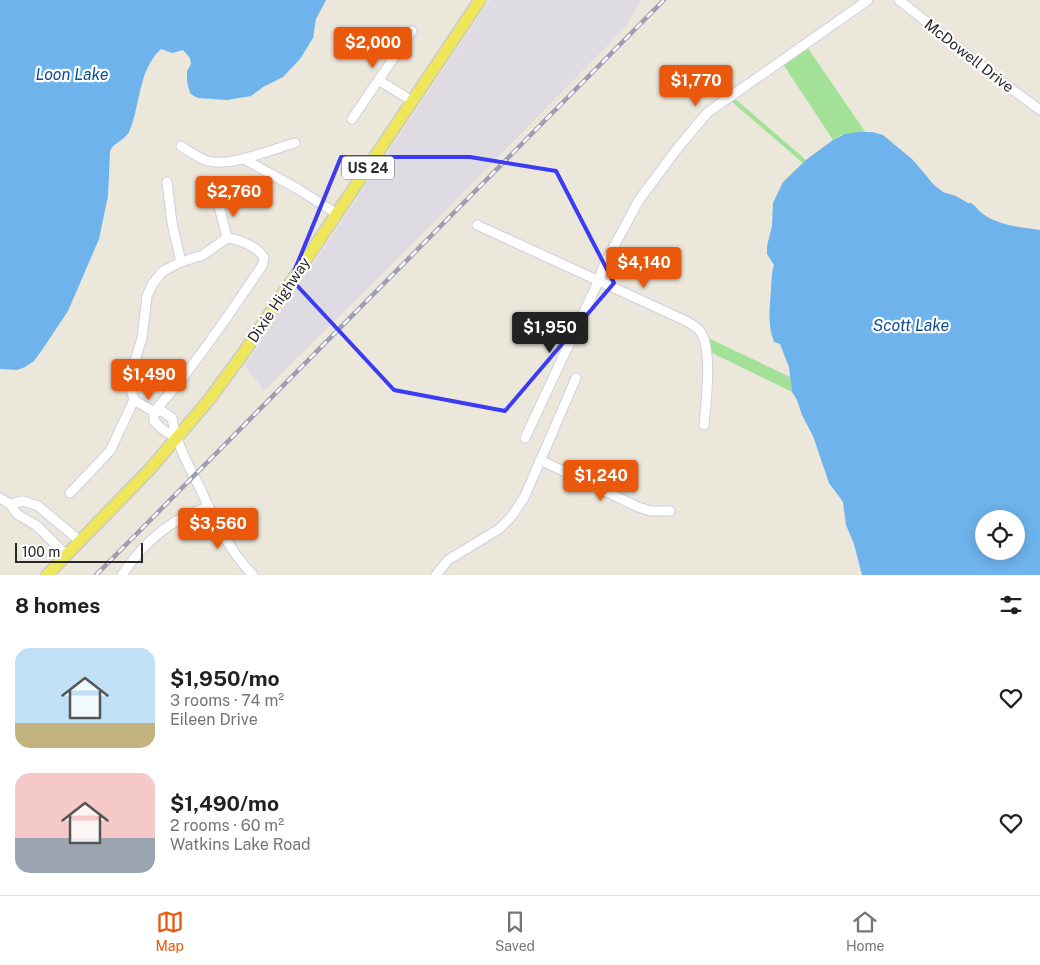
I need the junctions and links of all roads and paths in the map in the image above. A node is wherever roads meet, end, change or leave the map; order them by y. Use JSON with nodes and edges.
{"nodes":[{"id":1,"x":480,"y":0,"type":"edge"},
{"id":2,"x":868,"y":0,"type":"edge"},
{"id":3,"x":899,"y":0,"type":"edge"},
{"id":4,"x":412,"y":31,"type":"dead end"},
{"id":5,"x":380,"y":81,"type":"junction"},
{"id":6,"x":412,"y":101,"type":"junction"},
{"id":7,"x":1040,"y":110,"type":"edge"},
{"id":8,"x":352,"y":119,"type":"dead end"},
{"id":9,"x":295,"y":143,"type":"dead end"},
{"id":10,"x":181,"y":146,"type":"dead end"},
{"id":11,"x":244,"y":158,"type":"junction"},
{"id":12,"x":167,"y":182,"type":"dead end"},
{"id":13,"x":218,"y":202,"type":"dead end"},
{"id":14,"x":337,"y":214,"type":"junction"},
{"id":15,"x":477,"y":225,"type":"dead end"},
{"id":16,"x":227,"y":238,"type":"junction"},
{"id":17,"x":181,"y":262,"type":"junction"},
{"id":18,"x":598,"y":280,"type":"junction"},
{"id":19,"x":576,"y":378,"type":"dead end"},
{"id":20,"x":134,"y":400,"type":"junction"},
{"id":21,"x":154,"y":412,"type":"junction"},
{"id":22,"x":704,"y":425,"type":"dead end"},
{"id":23,"x":176,"y":438,"type":"junction"},
{"id":24,"x":525,"y":438,"type":"dead end"},
{"id":25,"x":540,"y":460,"type":"junction"},
{"id":26,"x":70,"y":493,"type":"dead end"},
{"id":27,"x":0,"y":498,"type":"edge"},
{"id":28,"x":10,"y":504,"type":"junction"},
{"id":29,"x":208,"y":507,"type":"junction"},
{"id":30,"x":670,"y":510,"type":"dead end"},
{"id":31,"x":80,"y":541,"type":"junction"},
{"id":32,"x":66,"y":555,"type":"junction"},
{"id":33,"x":47,"y":575,"type":"edge"},
{"id":34,"x":122,"y":575,"type":"edge"},
{"id":35,"x":253,"y":575,"type":"edge"},
{"id":36,"x":436,"y":575,"type":"edge"}],
"edges":[{"from":1,"to":6,"type":"main road","name":"Dixie Highway","number":"US 24"},
{"from":2,"to":18,"type":"street"},
{"from":3,"to":7,"type":"street","name":"McDowell Drive"},
{"from":4,"to":5,"type":"street"},
{"from":5,"to":6,"type":"street"},
{"from":5,"to":8,"type":"street"},
{"from":6,"to":14,"type":"main road","name":"Dixie Highway","number":"US 24"},
{"from":9,"to":11,"type":"street"},
{"from":10,"to":11,"type":"street"},
{"from":11,"to":14,"type":"street"},
{"from":12,"to":17,"type":"street"},
{"from":13,"to":16,"type":"street"},
{"from":14,"to":23,"type":"main road","name":"Dixie Highway","number":"US 24"},
{"from":15,"to":18,"type":"street"},
{"from":16,"to":17,"type":"street"},
{"from":16,"to":21,"type":"street"},
{"from":17,"to":20,"type":"street"},
{"from":18,"to":22,"type":"street"},
{"from":18,"to":24,"type":"street"},
{"from":19,"to":25,"type":"street"},
{"from":20,"to":21,"type":"street"},
{"from":20,"to":26,"type":"street"},
{"from":21,"to":23,"type":"street"},
{"from":21,"to":23,"type":"street"},
{"from":23,"to":29,"type":"street"},
{"from":23,"to":31,"type":"main road","name":"Dixie Highway","number":"US 24"},
{"from":25,"to":30,"type":"street"},
{"from":25,"to":36,"type":"street"},
{"from":27,"to":28,"type":"street"},
{"from":28,"to":31,"type":"street"},
{"from":28,"to":32,"type":"street"},
{"from":29,"to":34,"type":"street"},
{"from":29,"to":35,"type":"street"},
{"from":31,"to":32,"type":"main road","name":"Dixie Highway","number":"US 24"},
{"from":32,"to":33,"type":"main road","name":"Dixie Highway","number":"US 24"}]}
